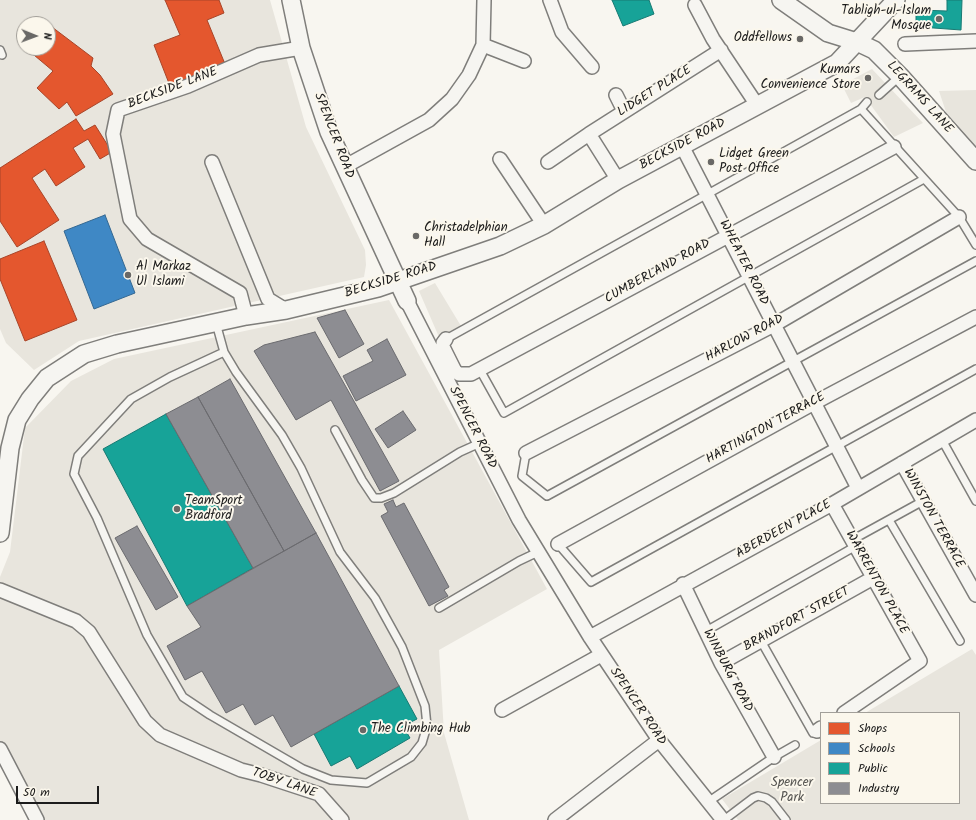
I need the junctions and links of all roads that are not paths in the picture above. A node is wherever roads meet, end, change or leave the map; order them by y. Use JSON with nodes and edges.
{"nodes":[{"id":1,"x":291,"y":0,"type":"edge"},
{"id":2,"x":484,"y":0,"type":"edge"},
{"id":3,"x":550,"y":0,"type":"edge"},
{"id":4,"x":781,"y":0,"type":"edge"},
{"id":5,"x":896,"y":0,"type":"edge"},
{"id":6,"x":695,"y":5,"type":"dead end"},
{"id":7,"x":976,"y":41,"type":"edge"},
{"id":8,"x":857,"y":42,"type":"junction"},
{"id":9,"x":905,"y":44,"type":"dead end"},
{"id":10,"x":483,"y":45,"type":"junction"},
{"id":11,"x":301,"y":48,"type":"junction"},
{"id":12,"x":721,"y":50,"type":"junction"},
{"id":13,"x":524,"y":61,"type":"dead end"},
{"id":14,"x":592,"y":67,"type":"dead end"},
{"id":15,"x":900,"y":76,"type":"junction"},
{"id":16,"x":616,"y":95,"type":"dead end"},
{"id":17,"x":879,"y":95,"type":"dead end"},
{"id":18,"x":867,"y":102,"type":"dead end"},
{"id":19,"x":757,"y":105,"type":"junction"},
{"id":20,"x":861,"y":109,"type":"junction"},
{"id":21,"x":624,"y":111,"type":"junction"},
{"id":22,"x":589,"y":134,"type":"junction"},
{"id":23,"x":682,"y":146,"type":"junction"},
{"id":24,"x":894,"y":147,"type":"junction"},
{"id":25,"x":500,"y":159,"type":"dead end"},
{"id":26,"x":976,"y":161,"type":"edge"},
{"id":27,"x":212,"y":162,"type":"dead end"},
{"id":28,"x":548,"y":162,"type":"dead end"},
{"id":29,"x":344,"y":167,"type":"junction"},
{"id":30,"x":924,"y":179,"type":"junction"},
{"id":31,"x":618,"y":180,"type":"junction"},
{"id":32,"x":707,"y":194,"type":"junction"},
{"id":33,"x":959,"y":217,"type":"junction"},
{"id":34,"x":544,"y":225,"type":"junction"},
{"id":35,"x":728,"y":234,"type":"junction"},
{"id":36,"x":976,"y":245,"type":"edge"},
{"id":37,"x":976,"y":261,"type":"edge"},
{"id":38,"x":749,"y":276,"type":"junction"},
{"id":39,"x":398,"y":280,"type":"junction"},
{"id":40,"x":407,"y":301,"type":"joint"},
{"id":41,"x":286,"y":310,"type":"junction"},
{"id":42,"x":246,"y":316,"type":"junction"},
{"id":43,"x":976,"y":317,"type":"edge"},
{"id":44,"x":216,"y":322,"type":"junction"},
{"id":45,"x":774,"y":325,"type":"junction"},
{"id":46,"x":446,"y":339,"type":"joint"},
{"id":47,"x":224,"y":352,"type":"junction"},
{"id":48,"x":793,"y":361,"type":"junction"},
{"id":49,"x":976,"y":369,"type":"edge"},
{"id":50,"x":480,"y":370,"type":"junction"},
{"id":51,"x":814,"y":403,"type":"junction"},
{"id":52,"x":976,"y":420,"type":"edge"},
{"id":53,"x":335,"y":430,"type":"dead end"},
{"id":54,"x":942,"y":440,"type":"junction"},
{"id":55,"x":480,"y":443,"type":"junction"},
{"id":56,"x":837,"y":446,"type":"junction"},
{"id":57,"x":526,"y":452,"type":"joint"},
{"id":58,"x":902,"y":463,"type":"junction"},
{"id":59,"x":3,"y":484,"type":"edge"},
{"id":60,"x":858,"y":488,"type":"junction"},
{"id":61,"x":923,"y":501,"type":"junction"},
{"id":62,"x":976,"y":501,"type":"edge"},
{"id":63,"x":832,"y":504,"type":"junction"},
{"id":64,"x":889,"y":520,"type":"junction"},
{"id":65,"x":0,"y":532,"type":"edge"},
{"id":66,"x":854,"y":543,"type":"junction"},
{"id":67,"x":558,"y":544,"type":"joint"},
{"id":68,"x":538,"y":552,"type":"junction"},
{"id":69,"x":874,"y":578,"type":"junction"},
{"id":70,"x":683,"y":584,"type":"junction"},
{"id":71,"x":0,"y":590,"type":"edge"},
{"id":72,"x":976,"y":596,"type":"edge"},
{"id":73,"x":439,"y":608,"type":"dead end"},
{"id":74,"x":706,"y":631,"type":"junction"},
{"id":75,"x":590,"y":637,"type":"junction"},
{"id":76,"x":761,"y":641,"type":"junction"},
{"id":77,"x":960,"y":641,"type":"dead end"},
{"id":78,"x":602,"y":655,"type":"junction"},
{"id":79,"x":721,"y":663,"type":"junction"},
{"id":80,"x":502,"y":710,"type":"dead end"},
{"id":81,"x":845,"y":712,"type":"edge"},
{"id":82,"x":819,"y":730,"type":"edge"},
{"id":83,"x":659,"y":740,"type":"junction"},
{"id":84,"x":795,"y":745,"type":"dead end"},
{"id":85,"x":0,"y":748,"type":"edge"},
{"id":86,"x":774,"y":757,"type":"junction"},
{"id":87,"x":708,"y":802,"type":"junction"},
{"id":88,"x":719,"y":819,"type":"edge"},
{"id":89,"x":37,"y":820,"type":"edge"},
{"id":90,"x":342,"y":820,"type":"edge"},
{"id":91,"x":555,"y":820,"type":"edge"},
{"id":92,"x":786,"y":820,"type":"edge"}],
"edges":[{"from":1,"to":11,"type":"street","name":"SPENCER ROAD"},
{"from":2,"to":10,"type":"street"},
{"from":3,"to":14,"type":"street"},
{"from":4,"to":8,"type":"street","name":"LEGRAMS LANE"},
{"from":5,"to":8,"type":"street","name":"BECKSIDE ROAD"},
{"from":6,"to":12,"type":"street"},
{"from":7,"to":9,"type":"street"},
{"from":8,"to":15,"type":"street","name":"LEGRAMS LANE"},
{"from":8,"to":19,"type":"street","name":"BECKSIDE ROAD"},
{"from":10,"to":13,"type":"street"},
{"from":10,"to":29,"type":"street"},
{"from":11,"to":29,"type":"street","name":"SPENCER ROAD"},
{"from":11,"to":42,"type":"street","name":"BECKSIDE LANE"},
{"from":12,"to":19,"type":"street"},
{"from":12,"to":21,"type":"street","name":"LIDGET PLACE"},
{"from":15,"to":17,"type":"lane"},
{"from":15,"to":26,"type":"street","name":"LEGRAMS LANE"},
{"from":16,"to":21,"type":"street"},
{"from":18,"to":20,"type":"lane"},
{"from":19,"to":23,"type":"street","name":"BECKSIDE ROAD"},
{"from":20,"to":24,"type":"lane"},
{"from":20,"to":32,"type":"lane"},
{"from":21,"to":22,"type":"street","name":"LIDGET PLACE"},
{"from":22,"to":28,"type":"street","name":"LIDGET PLACE"},
{"from":22,"to":31,"type":"street"},
{"from":23,"to":31,"type":"street","name":"BECKSIDE ROAD"},
{"from":23,"to":32,"type":"street","name":"WHEATER ROAD"},
{"from":24,"to":30,"type":"lane"},
{"from":24,"to":35,"type":"street","name":"CUMBERLAND ROAD"},
{"from":25,"to":34,"type":"street"},
{"from":27,"to":41,"type":"street"},
{"from":29,"to":39,"type":"street","name":"SPENCER ROAD"},
{"from":30,"to":33,"type":"lane"},
{"from":30,"to":38,"type":"lane"},
{"from":31,"to":34,"type":"street","name":"BECKSIDE ROAD"},
{"from":32,"to":35,"type":"street","name":"WHEATER ROAD"},
{"from":32,"to":46,"type":"lane"},
{"from":33,"to":36,"type":"lane"},
{"from":33,"to":45,"type":"street","name":"HARLOW ROAD"},
{"from":34,"to":39,"type":"street","name":"BECKSIDE ROAD"},
{"from":35,"to":38,"type":"street","name":"WHEATER ROAD"},
{"from":35,"to":50,"type":"street","name":"CUMBERLAND ROAD"},
{"from":37,"to":48,"type":"lane"},
{"from":38,"to":45,"type":"street","name":"WHEATER ROAD"},
{"from":38,"to":50,"type":"lane"},
{"from":39,"to":40,"type":"street","name":"SPENCER ROAD"},
{"from":39,"to":41,"type":"street","name":"BECKSIDE ROAD"},
{"from":40,"to":55,"type":"street","name":"SPENCER ROAD"},
{"from":41,"to":42,"type":"street","name":"BECKSIDE ROAD"},
{"from":42,"to":44,"type":"street","name":"BECKSIDE ROAD"},
{"from":43,"to":51,"type":"street","name":"HARTINGTON TERRACE"},
{"from":44,"to":47,"type":"lane"},
{"from":44,"to":59,"type":"street","name":"BECKSIDE ROAD"},
{"from":45,"to":48,"type":"street","name":"WHEATER ROAD"},
{"from":45,"to":57,"type":"street","name":"HARLOW ROAD"},
{"from":46,"to":50,"type":"street","name":"CUMBERLAND ROAD"},
{"from":47,"to":47,"type":"lane"},
{"from":48,"to":51,"type":"street","name":"WHEATER ROAD"},
{"from":48,"to":57,"type":"lane"},
{"from":49,"to":56,"type":"lane"},
{"from":51,"to":56,"type":"street","name":"WHEATER ROAD"},
{"from":51,"to":67,"type":"street","name":"HARTINGTON TERRACE"},
{"from":52,"to":54,"type":"street","name":"ABERDEEN PLACE"},
{"from":53,"to":55,"type":"lane"},
{"from":54,"to":58,"type":"street","name":"ABERDEEN PLACE"},
{"from":54,"to":62,"type":"lane"},
{"from":55,"to":68,"type":"street","name":"SPENCER ROAD"},
{"from":56,"to":60,"type":"street","name":"WHEATER ROAD"},
{"from":56,"to":67,"type":"lane"},
{"from":58,"to":60,"type":"street","name":"ABERDEEN PLACE"},
{"from":58,"to":61,"type":"street","name":"WINSTON TERRACE"},
{"from":59,"to":65,"type":"street","name":"BECKSIDE ROAD"},
{"from":60,"to":63,"type":"street","name":"ABERDEEN PLACE"},
{"from":61,"to":64,"type":"lane"},
{"from":61,"to":72,"type":"street","name":"WINSTON TERRACE"},
{"from":63,"to":66,"type":"street","name":"WARRENTON PLACE"},
{"from":63,"to":70,"type":"street","name":"ABERDEEN PLACE"},
{"from":64,"to":66,"type":"lane"},
{"from":64,"to":77,"type":"lane"},
{"from":66,"to":69,"type":"street","name":"WARRENTON PLACE"},
{"from":66,"to":74,"type":"lane"},
{"from":68,"to":73,"type":"lane"},
{"from":68,"to":75,"type":"street","name":"SPENCER ROAD"},
{"from":69,"to":76,"type":"street","name":"BRANDFORT STREET"},
{"from":69,"to":81,"type":"street","name":"WARRENTON PLACE"},
{"from":70,"to":74,"type":"street","name":"WINBURG ROAD"},
{"from":70,"to":75,"type":"street","name":"ABERDEEN PLACE"},
{"from":71,"to":90,"type":"street","name":"TOBY LANE"},
{"from":74,"to":79,"type":"street","name":"WINBURG ROAD"},
{"from":75,"to":78,"type":"street","name":"SPENCER ROAD"},
{"from":76,"to":79,"type":"street","name":"BRANDFORT STREET"},
{"from":76,"to":82,"type":"lane"},
{"from":78,"to":80,"type":"street"},
{"from":78,"to":83,"type":"street","name":"SPENCER ROAD"},
{"from":79,"to":86,"type":"street","name":"WINBURG ROAD"},
{"from":83,"to":87,"type":"street","name":"SPENCER ROAD"},
{"from":83,"to":91,"type":"street"},
{"from":84,"to":86,"type":"lane"},
{"from":85,"to":89,"type":"street"},
{"from":86,"to":87,"type":"lane"},
{"from":87,"to":88,"type":"street","name":"SPENCER ROAD"},
{"from":88,"to":92,"type":"lane"}]}
